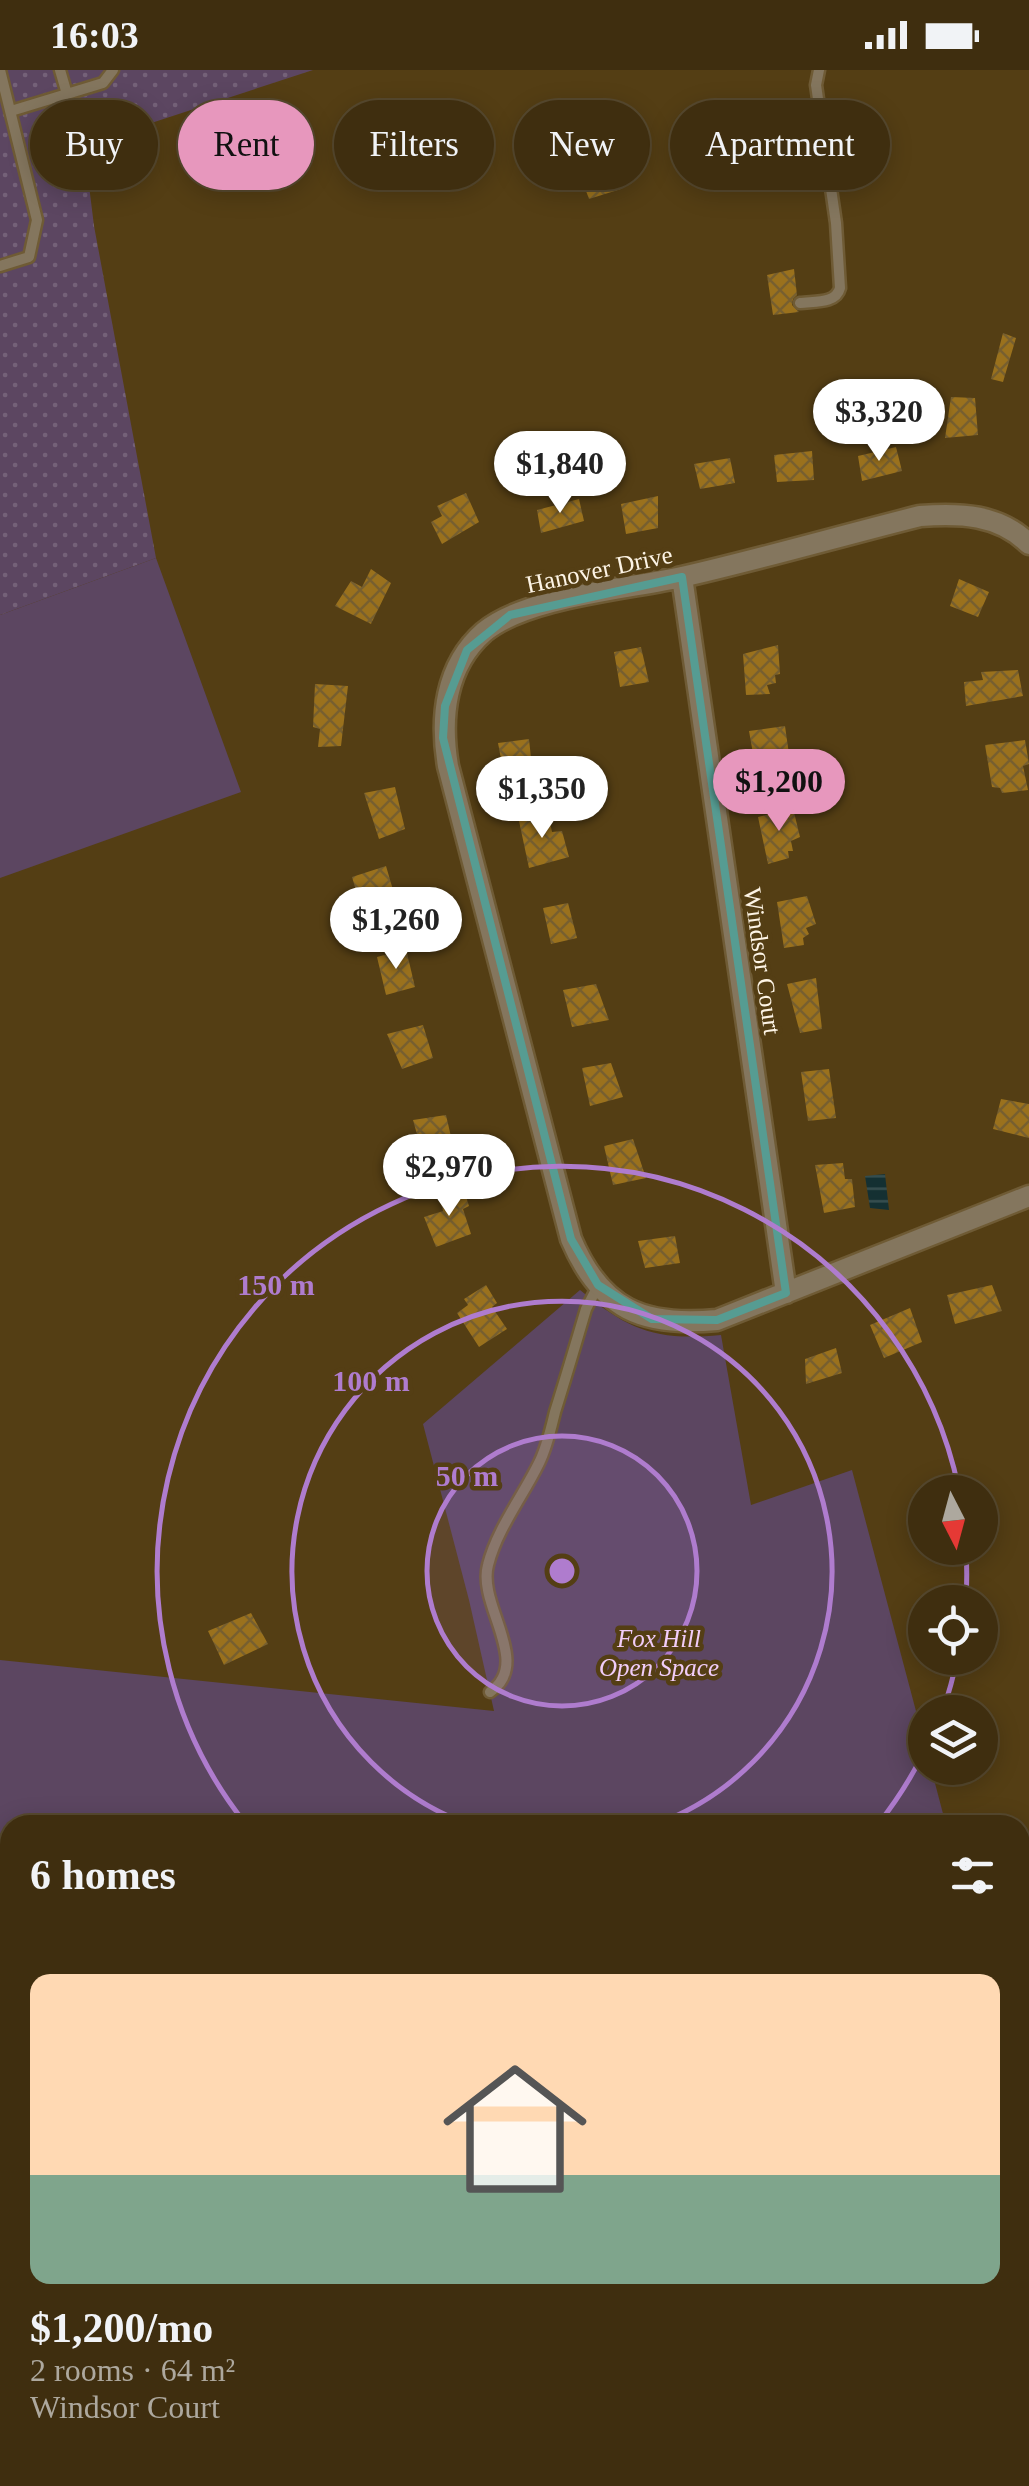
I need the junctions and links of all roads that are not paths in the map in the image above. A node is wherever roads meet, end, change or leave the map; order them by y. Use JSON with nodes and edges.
{"nodes":[{"id":1,"x":0,"y":70,"type":"edge"},
{"id":2,"x":60,"y":70,"type":"edge"},
{"id":3,"x":113,"y":70,"type":"edge"},
{"id":4,"x":818,"y":70,"type":"edge"},
{"id":5,"x":67,"y":94,"type":"junction"},
{"id":6,"x":10,"y":112,"type":"junction"},
{"id":7,"x":0,"y":266,"type":"edge"},
{"id":8,"x":800,"y":302,"type":"dead end"},
{"id":9,"x":1029,"y":544,"type":"edge"},
{"id":10,"x":682,"y":577,"type":"junction"},
{"id":11,"x":1029,"y":1196,"type":"edge"},
{"id":12,"x":598,"y":1285,"type":"junction"},
{"id":13,"x":786,"y":1292,"type":"junction"},
{"id":14,"x":490,"y":1692,"type":"dead end"}],
"edges":[{"from":1,"to":6,"type":"lane"},
{"from":2,"to":5,"type":"lane"},
{"from":3,"to":5,"type":"lane"},
{"from":4,"to":8,"type":"lane"},
{"from":5,"to":6,"type":"lane"},
{"from":6,"to":7,"type":"lane"},
{"from":9,"to":10,"type":"street","name":"Hanover Drive"},
{"from":10,"to":12,"type":"street","name":"Hanover Drive"},
{"from":10,"to":13,"type":"street","name":"Windsor Court"},
{"from":11,"to":13,"type":"street","name":"Hanover Drive"},
{"from":12,"to":13,"type":"street","name":"Hanover Drive"},
{"from":12,"to":14,"type":"lane"}]}
